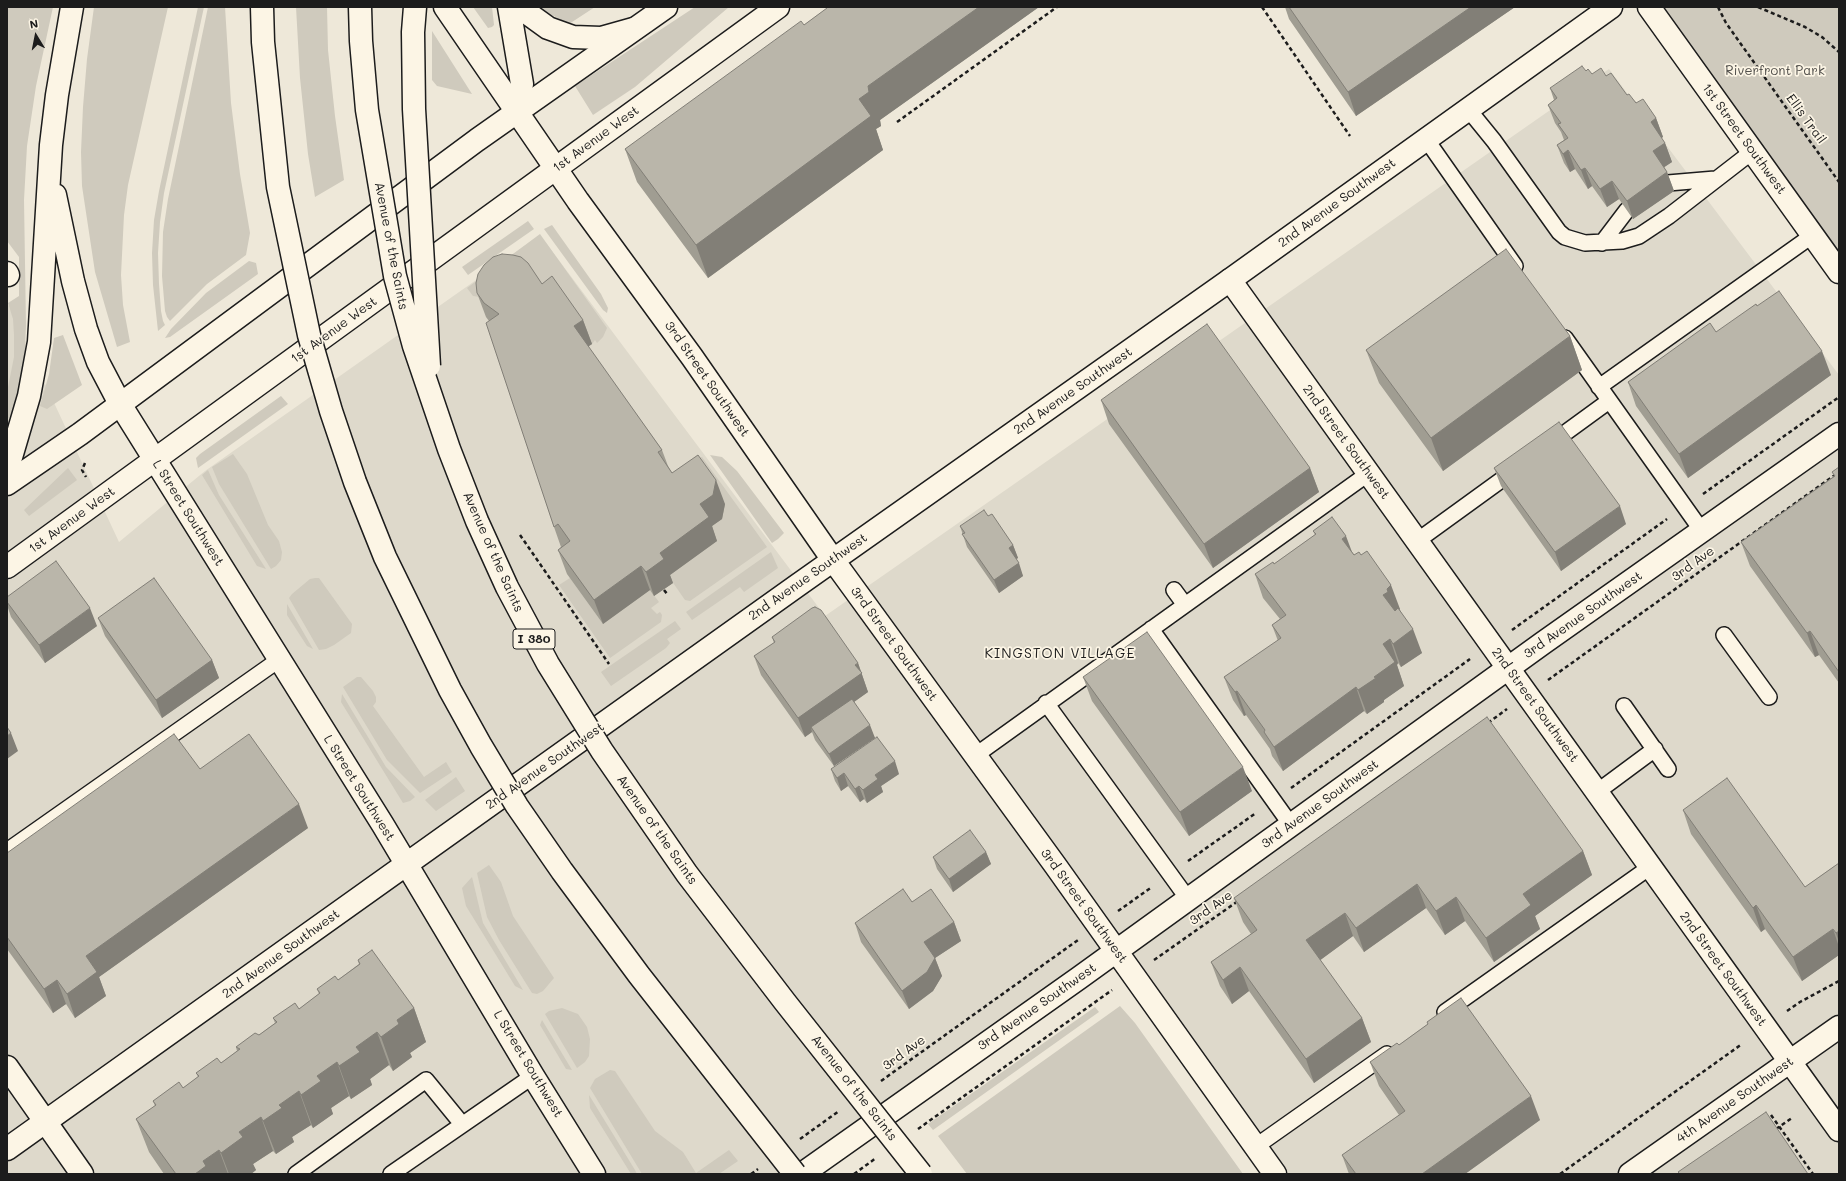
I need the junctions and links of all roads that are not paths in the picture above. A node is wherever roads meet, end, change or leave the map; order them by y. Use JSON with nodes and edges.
{"nodes":[{"id":1,"x":72,"y":7,"type":"edge"},
{"id":2,"x":262,"y":7,"type":"edge"},
{"id":3,"x":360,"y":7,"type":"edge"},
{"id":4,"x":415,"y":7,"type":"edge"},
{"id":5,"x":445,"y":7,"type":"edge"},
{"id":6,"x":509,"y":7,"type":"edge"},
{"id":7,"x":523,"y":7,"type":"edge"},
{"id":8,"x":666,"y":7,"type":"edge"},
{"id":9,"x":766,"y":7,"type":"edge"},
{"id":10,"x":778,"y":7,"type":"edge"},
{"id":11,"x":1610,"y":7,"type":"edge"},
{"id":12,"x":1648,"y":7,"type":"edge"},
{"id":13,"x":633,"y":29,"type":"junction"},
{"id":14,"x":718,"y":51,"type":"junction"},
{"id":15,"x":1468,"y":109,"type":"junction"},
{"id":16,"x":516,"y":112,"type":"junction"},
{"id":17,"x":1426,"y":139,"type":"junction"},
{"id":18,"x":1753,"y":151,"type":"junction"},
{"id":19,"x":555,"y":169,"type":"junction"},
{"id":20,"x":50,"y":170,"type":"junction"},
{"id":21,"x":1715,"y":179,"type":"junction"},
{"id":22,"x":1668,"y":182,"type":"edge"},
{"id":23,"x":1627,"y":210,"type":"edge"},
{"id":24,"x":1813,"y":235,"type":"junction"},
{"id":25,"x":1602,"y":243,"type":"junction"},
{"id":26,"x":1839,"y":272,"type":"edge"},
{"id":27,"x":1523,"y":278,"type":"edge"},
{"id":28,"x":1230,"y":280,"type":"junction"},
{"id":29,"x":1559,"y":329,"type":"edge"},
{"id":30,"x":1599,"y":387,"type":"junction"},
{"id":31,"x":430,"y":393,"type":"junction"},
{"id":32,"x":1609,"y":401,"type":"junction"},
{"id":33,"x":120,"y":404,"type":"junction"},
{"id":34,"x":1839,"y":434,"type":"edge"},
{"id":35,"x":1541,"y":451,"type":"edge"},
{"id":36,"x":155,"y":460,"type":"junction"},
{"id":37,"x":1528,"y":460,"type":"edge"},
{"id":38,"x":7,"y":471,"type":"edge"},
{"id":39,"x":1369,"y":473,"type":"junction"},
{"id":40,"x":7,"y":484,"type":"edge"},
{"id":41,"x":1702,"y":531,"type":"junction"},
{"id":42,"x":1417,"y":542,"type":"junction"},
{"id":43,"x":833,"y":560,"type":"junction"},
{"id":44,"x":7,"y":567,"type":"edge"},
{"id":45,"x":1174,"y":590,"type":"dead end"},
{"id":46,"x":1185,"y":605,"type":"junction"},
{"id":47,"x":1151,"y":629,"type":"junction"},
{"id":48,"x":1724,"y":635,"type":"dead end"},
{"id":49,"x":280,"y":659,"type":"junction"},
{"id":50,"x":1508,"y":668,"type":"junction"},
{"id":51,"x":1769,"y":697,"type":"dead end"},
{"id":52,"x":1046,"y":703,"type":"junction"},
{"id":53,"x":1624,"y":706,"type":"dead end"},
{"id":54,"x":1655,"y":749,"type":"junction"},
{"id":55,"x":976,"y":755,"type":"junction"},
{"id":56,"x":1668,"y":768,"type":"dead end"},
{"id":57,"x":1597,"y":792,"type":"junction"},
{"id":58,"x":1291,"y":825,"type":"junction"},
{"id":59,"x":7,"y":851,"type":"edge"},
{"id":60,"x":407,"y":864,"type":"junction"},
{"id":61,"x":1650,"y":867,"type":"junction"},
{"id":62,"x":1188,"y":899,"type":"junction"},
{"id":63,"x":1116,"y":951,"type":"junction"},
{"id":64,"x":1433,"y":1021,"type":"edge"},
{"id":65,"x":1839,"y":1027,"type":"edge"},
{"id":66,"x":1401,"y":1044,"type":"edge"},
{"id":67,"x":1789,"y":1061,"type":"junction"},
{"id":68,"x":7,"y":1066,"type":"edge"},
{"id":69,"x":533,"y":1076,"type":"junction"},
{"id":70,"x":46,"y":1122,"type":"junction"},
{"id":71,"x":462,"y":1124,"type":"junction"},
{"id":72,"x":1839,"y":1130,"type":"edge"},
{"id":73,"x":1255,"y":1147,"type":"junction"},
{"id":74,"x":7,"y":1149,"type":"edge"},
{"id":75,"x":82,"y":1174,"type":"edge"},
{"id":76,"x":296,"y":1174,"type":"edge"},
{"id":77,"x":391,"y":1174,"type":"edge"},
{"id":78,"x":594,"y":1174,"type":"edge"},
{"id":79,"x":796,"y":1174,"type":"edge"},
{"id":80,"x":802,"y":1174,"type":"edge"},
{"id":81,"x":921,"y":1174,"type":"edge"},
{"id":82,"x":1275,"y":1174,"type":"edge"},
{"id":83,"x":1630,"y":1174,"type":"edge"}],
"edges":[{"from":1,"to":20,"type":"main road"},
{"from":2,"to":79,"type":"main road","bridge":true},
{"from":3,"to":31,"type":"main road","name":"Avenue of the Saints","number":"I 380","bridge":true},
{"from":4,"to":31,"type":"main road","bridge":true},
{"from":5,"to":16,"type":"main road","name":"3rd Street Southwest"},
{"from":6,"to":16,"type":"main road"},
{"from":7,"to":13,"type":"main road"},
{"from":8,"to":13,"type":"main road"},
{"from":9,"to":14,"type":"lane"},
{"from":10,"to":14,"type":"main road","name":"1st Avenue West"},
{"from":11,"to":15,"type":"main road","name":"2nd Avenue Southwest"},
{"from":12,"to":18,"type":"main road","name":"1st Street Southwest"},
{"from":13,"to":16,"type":"main road"},
{"from":14,"to":19,"type":"main road","name":"1st Avenue West"},
{"from":15,"to":17,"type":"main road","name":"2nd Avenue Southwest"},
{"from":15,"to":25,"type":"lane"},
{"from":16,"to":19,"type":"main road","name":"3rd Street Southwest"},
{"from":16,"to":33,"type":"main road"},
{"from":17,"to":27,"type":"lane"},
{"from":17,"to":28,"type":"main road","name":"2nd Avenue Southwest"},
{"from":18,"to":21,"type":"lane"},
{"from":18,"to":24,"type":"main road","name":"1st Street Southwest"},
{"from":19,"to":36,"type":"main road","name":"1st Avenue West"},
{"from":19,"to":43,"type":"main road","name":"3rd Street Southwest"},
{"from":20,"to":33,"type":"main road","name":"L Street Southwest"},
{"from":20,"to":38,"type":"main road"},
{"from":21,"to":22,"type":"lane"},
{"from":21,"to":25,"type":"lane"},
{"from":23,"to":25,"type":"lane"},
{"from":24,"to":26,"type":"main road","name":"1st Street Southwest"},
{"from":24,"to":30,"type":"lane"},
{"from":28,"to":39,"type":"main road","name":"2nd Street Southwest"},
{"from":28,"to":43,"type":"main road","name":"2nd Avenue Southwest"},
{"from":29,"to":30,"type":"lane"},
{"from":30,"to":32,"type":"lane"},
{"from":31,"to":81,"type":"main road","name":"Avenue of the Saints","number":"I 380","bridge":true},
{"from":32,"to":35,"type":"lane"},
{"from":32,"to":41,"type":"lane"},
{"from":33,"to":36,"type":"main road","name":"L Street Southwest"},
{"from":33,"to":40,"type":"main road"},
{"from":34,"to":41,"type":"main road","name":"3rd Avenue Southwest"},
{"from":36,"to":44,"type":"main road","name":"1st Avenue West"},
{"from":36,"to":49,"type":"main road","name":"L Street Southwest"},
{"from":37,"to":42,"type":"lane"},
{"from":39,"to":42,"type":"main road","name":"2nd Street Southwest"},
{"from":39,"to":46,"type":"lane"},
{"from":41,"to":50,"type":"main road","name":"3rd Avenue Southwest"},
{"from":42,"to":50,"type":"main road","name":"2nd Street Southwest"},
{"from":43,"to":55,"type":"main road","name":"3rd Street Southwest"},
{"from":43,"to":60,"type":"main road","name":"2nd Avenue Southwest"},
{"from":45,"to":46,"type":"lane"},
{"from":46,"to":47,"type":"lane"},
{"from":47,"to":52,"type":"lane"},
{"from":47,"to":58,"type":"lane"},
{"from":48,"to":51,"type":"lane"},
{"from":49,"to":59,"type":"lane"},
{"from":49,"to":60,"type":"main road","name":"L Street Southwest"},
{"from":50,"to":57,"type":"main road","name":"2nd Street Southwest"},
{"from":50,"to":58,"type":"main road","name":"3rd Avenue Southwest"},
{"from":52,"to":55,"type":"lane"},
{"from":52,"to":62,"type":"lane"},
{"from":53,"to":54,"type":"lane"},
{"from":54,"to":56,"type":"lane"},
{"from":54,"to":57,"type":"lane"},
{"from":55,"to":63,"type":"main road","name":"3rd Street Southwest"},
{"from":57,"to":61,"type":"main road","name":"2nd Street Southwest"},
{"from":58,"to":62,"type":"main road","name":"3rd Avenue Southwest"},
{"from":60,"to":69,"type":"main road","name":"L Street Southwest"},
{"from":60,"to":70,"type":"main road","name":"2nd Avenue Southwest"},
{"from":61,"to":64,"type":"lane"},
{"from":61,"to":67,"type":"main road","name":"2nd Street Southwest"},
{"from":62,"to":63,"type":"main road","name":"3rd Avenue Southwest"},
{"from":63,"to":73,"type":"main road","name":"3rd Street Southwest"},
{"from":63,"to":80,"type":"main road","name":"3rd Avenue Southwest"},
{"from":65,"to":67,"type":"main road","name":"4th Avenue Southwest"},
{"from":66,"to":73,"type":"lane"},
{"from":67,"to":72,"type":"main road","name":"2nd Street Southwest"},
{"from":67,"to":83,"type":"main road","name":"4th Avenue Southwest"},
{"from":68,"to":70,"type":"main road"},
{"from":69,"to":71,"type":"lane"},
{"from":69,"to":78,"type":"main road","name":"L Street Southwest"},
{"from":70,"to":74,"type":"main road","name":"2nd Avenue Southwest"},
{"from":70,"to":75,"type":"main road"},
{"from":71,"to":76,"type":"lane"},
{"from":71,"to":77,"type":"lane"},
{"from":73,"to":82,"type":"main road","name":"3rd Street Southwest"}]}
